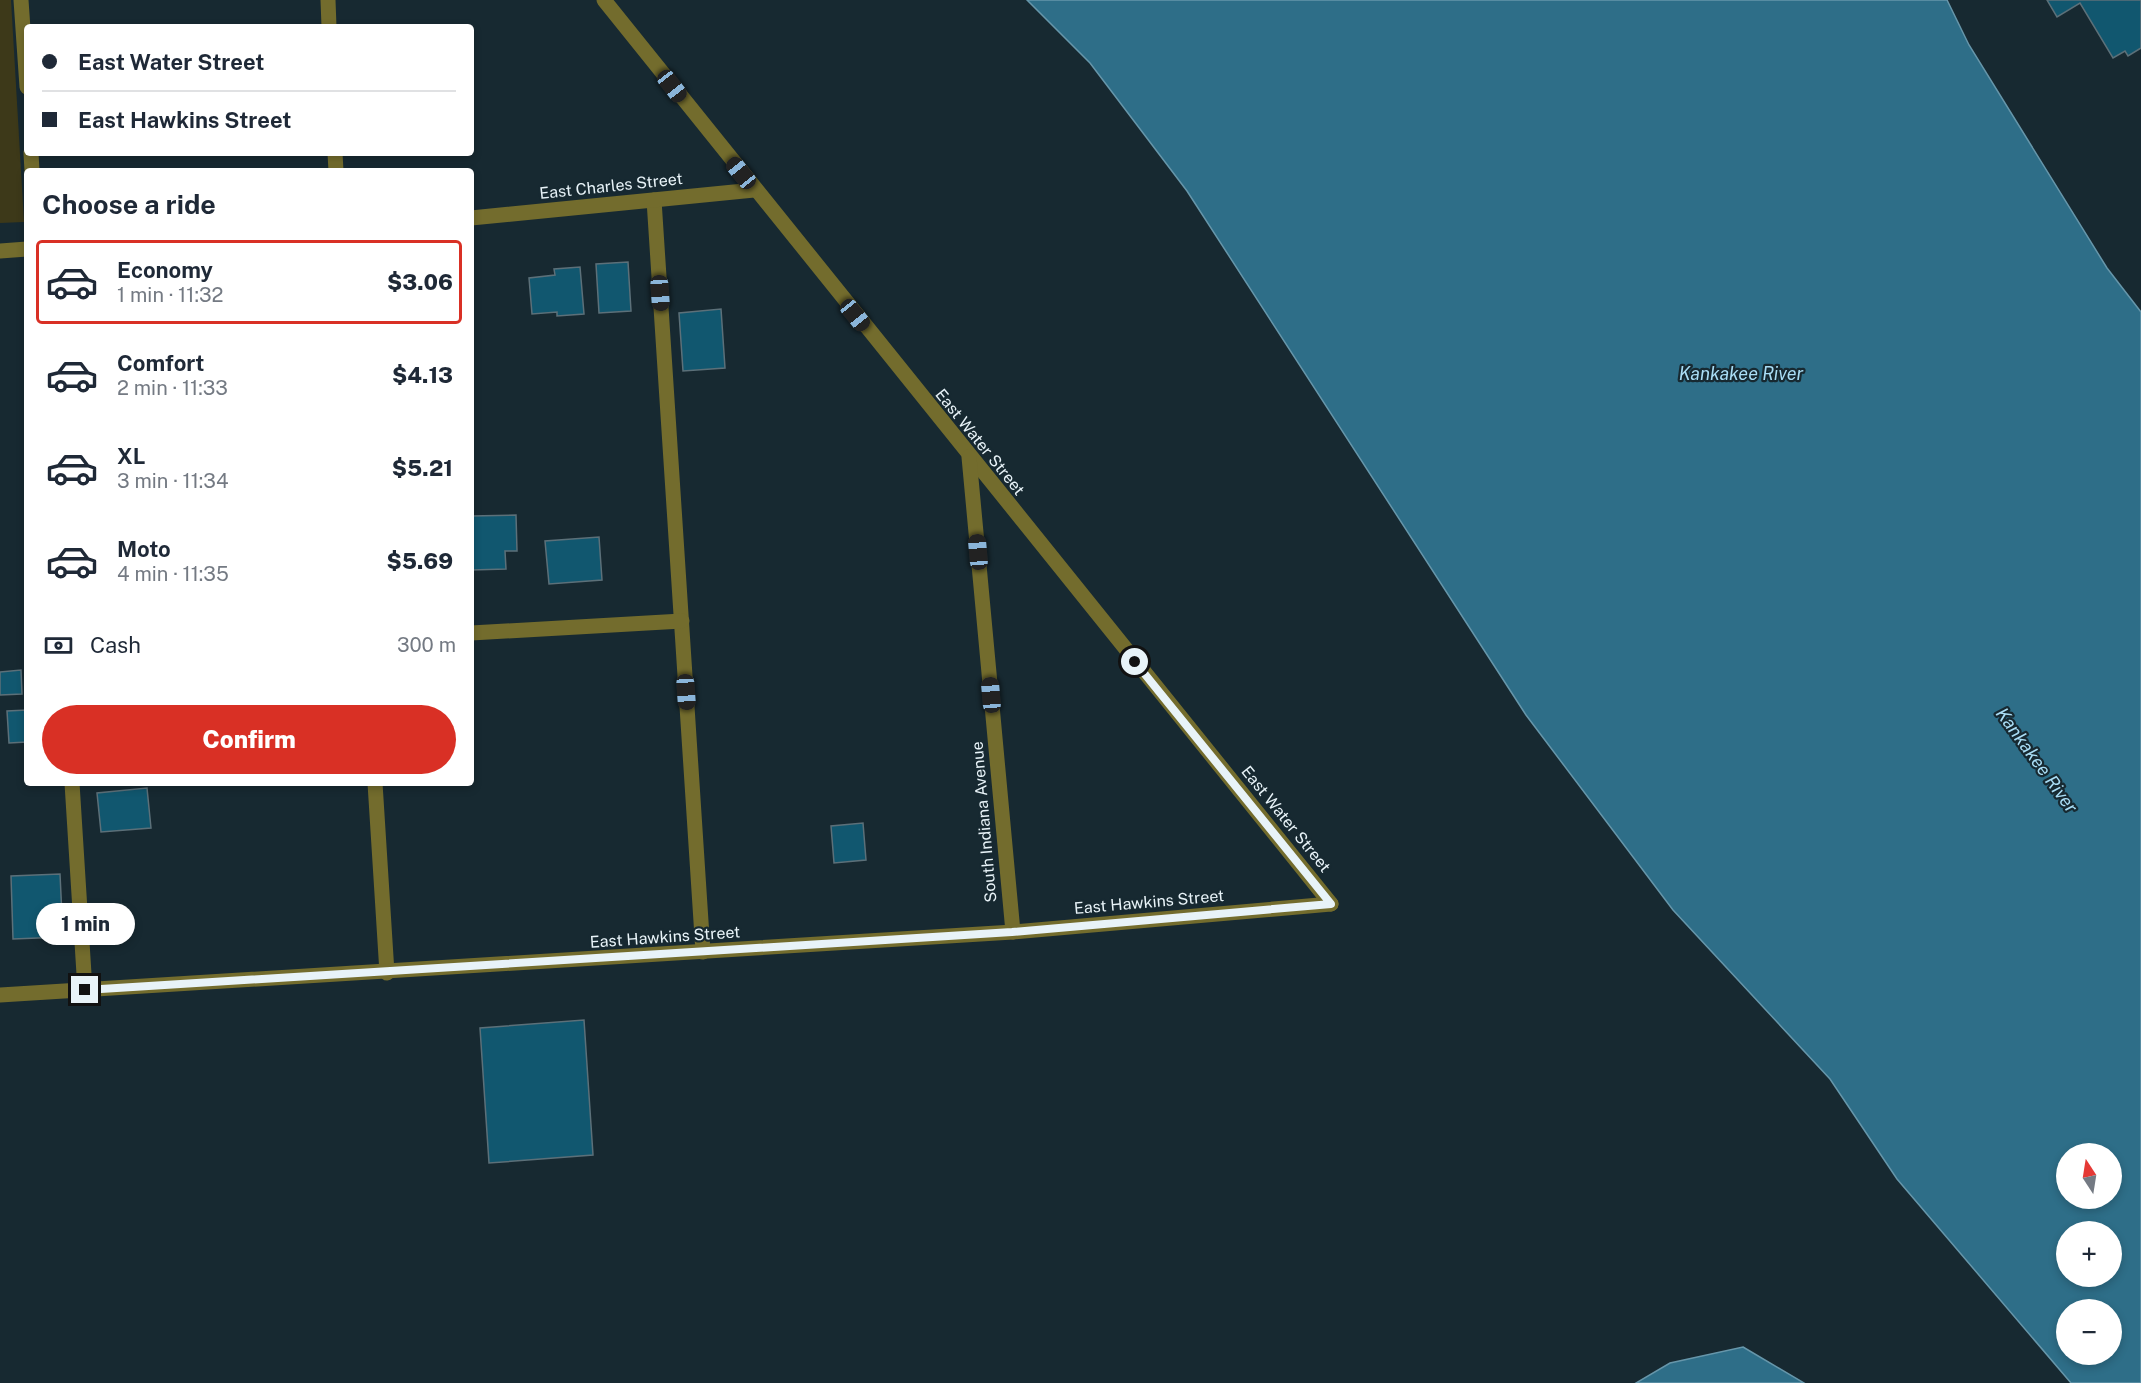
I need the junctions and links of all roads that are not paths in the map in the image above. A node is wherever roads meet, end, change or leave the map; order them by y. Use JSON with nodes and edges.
{"nodes":[{"id":1,"x":21,"y":0,"type":"edge"},
{"id":2,"x":328,"y":0,"type":"edge"},
{"id":3,"x":604,"y":0,"type":"edge"},
{"id":4,"x":329,"y":24,"type":"edge"},
{"id":5,"x":24,"y":44,"type":"edge"},
{"id":6,"x":754,"y":190,"type":"junction"},
{"id":7,"x":654,"y":200,"type":"junction"},
{"id":8,"x":474,"y":218,"type":"edge"},
{"id":9,"x":24,"y":249,"type":"edge"},
{"id":10,"x":0,"y":251,"type":"edge"},
{"id":11,"x":969,"y":457,"type":"junction"},
{"id":12,"x":682,"y":621,"type":"junction"},
{"id":13,"x":474,"y":633,"type":"edge"},
{"id":14,"x":72,"y":786,"type":"edge"},
{"id":15,"x":375,"y":786,"type":"edge"},
{"id":16,"x":1331,"y":904,"type":"joint"},
{"id":17,"x":1012,"y":932,"type":"junction"},
{"id":18,"x":703,"y":952,"type":"junction"},
{"id":19,"x":387,"y":973,"type":"junction"},
{"id":20,"x":85,"y":990,"type":"junction"},
{"id":21,"x":0,"y":995,"type":"edge"}],
"edges":[{"from":1,"to":5,"type":"street"},
{"from":2,"to":4,"type":"street"},
{"from":3,"to":6,"type":"street","name":"East Water Street"},
{"from":6,"to":7,"type":"street","name":"East Charles Street"},
{"from":6,"to":11,"type":"street","name":"East Water Street"},
{"from":7,"to":8,"type":"street","name":"East Charles Street"},
{"from":7,"to":12,"type":"street"},
{"from":9,"to":10,"type":"street"},
{"from":11,"to":16,"type":"street","name":"East Water Street"},
{"from":11,"to":17,"type":"street","name":"South Indiana Avenue"},
{"from":12,"to":13,"type":"street"},
{"from":12,"to":18,"type":"street"},
{"from":14,"to":20,"type":"street"},
{"from":15,"to":19,"type":"street"},
{"from":16,"to":17,"type":"street","name":"East Hawkins Street"},
{"from":17,"to":18,"type":"street","name":"East Hawkins Street"},
{"from":18,"to":19,"type":"street","name":"East Hawkins Street"},
{"from":19,"to":20,"type":"street","name":"East Hawkins Street"},
{"from":20,"to":21,"type":"street","name":"East Hawkins Street"}]}
